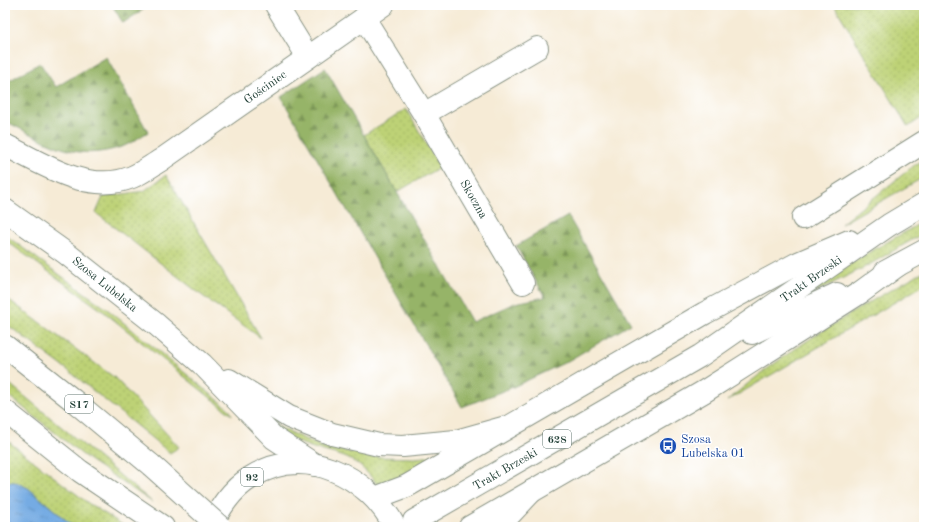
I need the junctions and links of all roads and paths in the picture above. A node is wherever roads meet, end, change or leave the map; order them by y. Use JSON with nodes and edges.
{"nodes":[{"id":1,"x":276,"y":5,"type":"edge"},
{"id":2,"x":383,"y":5,"type":"edge"},
{"id":3,"x":364,"y":18,"type":"junction"},
{"id":4,"x":537,"y":48,"type":"dead end"},
{"id":5,"x":308,"y":58,"type":"junction"},
{"id":6,"x":424,"y":114,"type":"junction"},
{"id":7,"x":924,"y":142,"type":"edge"},
{"id":8,"x":5,"y":145,"type":"edge"},
{"id":9,"x":924,"y":204,"type":"edge"},
{"id":10,"x":5,"y":210,"type":"edge"},
{"id":11,"x":803,"y":218,"type":"dead end"},
{"id":12,"x":889,"y":225,"type":"junction"},
{"id":13,"x":924,"y":250,"type":"edge"},
{"id":14,"x":898,"y":265,"type":"junction"},
{"id":15,"x":523,"y":283,"type":"dead end"},
{"id":16,"x":5,"y":346,"type":"edge"},
{"id":17,"x":700,"y":356,"type":"junction"},
{"id":18,"x":202,"y":364,"type":"junction"},
{"id":19,"x":5,"y":411,"type":"edge"},
{"id":20,"x":506,"y":427,"type":"junction"},
{"id":21,"x":315,"y":465,"type":"junction"},
{"id":22,"x":532,"y":490,"type":"junction"},
{"id":23,"x":375,"y":498,"type":"junction"},
{"id":24,"x":404,"y":524,"type":"edge"},
{"id":25,"x":164,"y":527,"type":"edge"},
{"id":26,"x":210,"y":527,"type":"edge"},
{"id":27,"x":220,"y":527,"type":"edge"},
{"id":28,"x":470,"y":527,"type":"edge"},
{"id":29,"x":498,"y":527,"type":"edge"}],
"edges":[{"from":1,"to":5,"type":"main road"},
{"from":2,"to":3,"type":"main road","name":"Gościniec"},
{"from":3,"to":5,"type":"main road","name":"Gościniec"},
{"from":3,"to":6,"type":"main road","name":"Skoczna"},
{"from":4,"to":6,"type":"main road"},
{"from":5,"to":8,"type":"main road","name":"Gościniec"},
{"from":6,"to":15,"type":"main road","name":"Skoczna"},
{"from":7,"to":11,"type":"main road"},
{"from":9,"to":12,"type":"main road","name":"Trakt Brzeski","number":"628"},
{"from":10,"to":18,"type":"main road","name":"Szosa Lubelska"},
{"from":12,"to":17,"type":"main road","name":"Trakt Brzeski","number":"628"},
{"from":12,"to":20,"type":"main road"},
{"from":13,"to":14,"type":"main road","name":"Trakt Brzeski","number":"628"},
{"from":14,"to":17,"type":"main road","name":"Trakt Brzeski","number":"628"},
{"from":14,"to":22,"type":"main road"},
{"from":16,"to":27,"type":"main road","number":"S17","bridge":true},
{"from":17,"to":24,"type":"main road","name":"Trakt Brzeski","number":"628"},
{"from":18,"to":20,"type":"main road"},
{"from":18,"to":21,"type":"main road"},
{"from":19,"to":25,"type":"main road"},
{"from":20,"to":23,"type":"main road"},
{"from":21,"to":23,"type":"main road","number":"92"},
{"from":21,"to":26,"type":"main road","number":"92"},
{"from":22,"to":28,"type":"main road"},
{"from":22,"to":29,"type":"main road"},
{"from":23,"to":24,"type":"main road","number":"92"}]}
